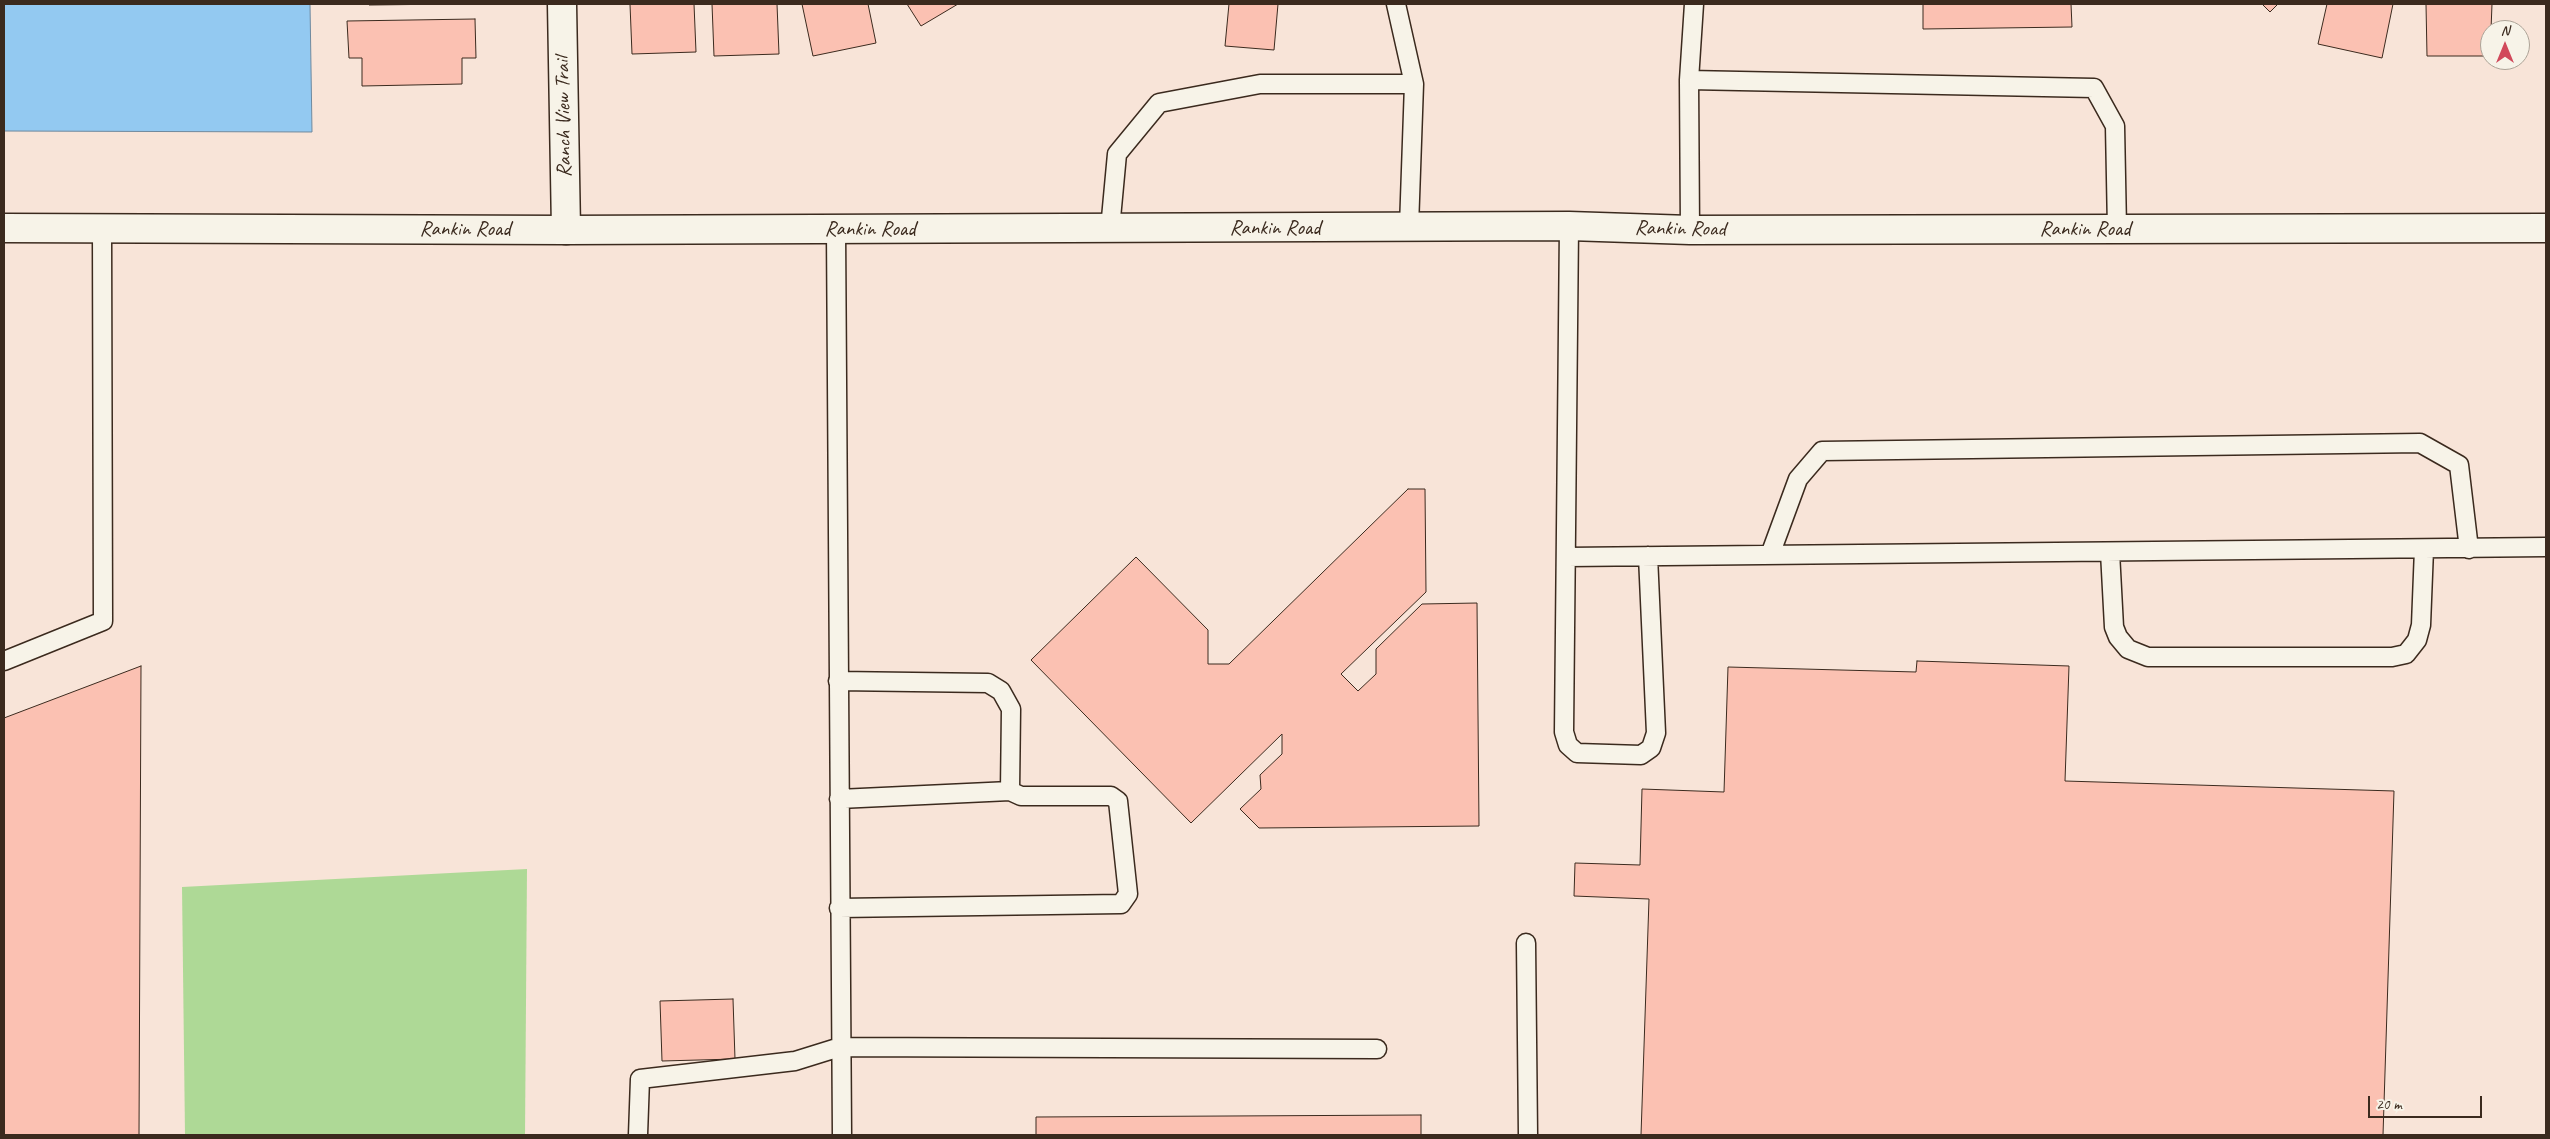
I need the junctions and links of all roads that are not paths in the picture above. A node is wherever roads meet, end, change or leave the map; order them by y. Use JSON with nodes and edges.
{"nodes":[{"id":1,"x":562,"y":4,"type":"edge"},
{"id":2,"x":1396,"y":4,"type":"edge"},
{"id":3,"x":1694,"y":4,"type":"edge"},
{"id":4,"x":1689,"y":80,"type":"junction"},
{"id":5,"x":1414,"y":84,"type":"junction"},
{"id":6,"x":1569,"y":226,"type":"junction"},
{"id":7,"x":1409,"y":227,"type":"junction"},
{"id":8,"x":4,"y":228,"type":"edge"},
{"id":9,"x":102,"y":228,"type":"junction"},
{"id":10,"x":2546,"y":228,"type":"edge"},
{"id":11,"x":1110,"y":229,"type":"junction"},
{"id":12,"x":2117,"y":229,"type":"junction"},
{"id":13,"x":566,"y":230,"type":"junction"},
{"id":14,"x":836,"y":230,"type":"junction"},
{"id":15,"x":1690,"y":230,"type":"junction"},
{"id":16,"x":2546,"y":547,"type":"edge"},
{"id":17,"x":2424,"y":549,"type":"junction"},
{"id":18,"x":2469,"y":549,"type":"junction"},
{"id":19,"x":2110,"y":552,"type":"junction"},
{"id":20,"x":1770,"y":555,"type":"junction"},
{"id":21,"x":1648,"y":556,"type":"junction"},
{"id":22,"x":1567,"y":557,"type":"junction"},
{"id":23,"x":4,"y":661,"type":"edge"},
{"id":24,"x":838,"y":681,"type":"junction"},
{"id":25,"x":1010,"y":791,"type":"junction"},
{"id":26,"x":839,"y":799,"type":"junction"},
{"id":27,"x":839,"y":908,"type":"junction"},
{"id":28,"x":1526,"y":943,"type":"dead end"},
{"id":29,"x":840,"y":1047,"type":"junction"},
{"id":30,"x":1377,"y":1049,"type":"dead end"},
{"id":31,"x":638,"y":1135,"type":"edge"},
{"id":32,"x":842,"y":1135,"type":"edge"},
{"id":33,"x":1528,"y":1135,"type":"edge"}],
"edges":[{"from":1,"to":13,"type":"main road","name":"Ranch View Trail"},
{"from":2,"to":5,"type":"lane"},
{"from":3,"to":4,"type":"lane"},
{"from":4,"to":12,"type":"lane"},
{"from":4,"to":15,"type":"lane"},
{"from":5,"to":7,"type":"lane"},
{"from":5,"to":11,"type":"lane"},
{"from":6,"to":7,"type":"main road","name":"Rankin Road"},
{"from":6,"to":15,"type":"main road","name":"Rankin Road"},
{"from":6,"to":22,"type":"lane"},
{"from":7,"to":11,"type":"main road","name":"Rankin Road"},
{"from":8,"to":9,"type":"main road","name":"Rankin Road"},
{"from":9,"to":13,"type":"main road","name":"Rankin Road"},
{"from":9,"to":23,"type":"lane"},
{"from":10,"to":12,"type":"main road","name":"Rankin Road"},
{"from":11,"to":14,"type":"main road","name":"Rankin Road"},
{"from":12,"to":15,"type":"main road","name":"Rankin Road"},
{"from":13,"to":14,"type":"main road","name":"Rankin Road"},
{"from":14,"to":24,"type":"lane"},
{"from":16,"to":18,"type":"lane"},
{"from":17,"to":18,"type":"lane"},
{"from":17,"to":19,"type":"lane"},
{"from":17,"to":19,"type":"lane"},
{"from":18,"to":20,"type":"lane"},
{"from":19,"to":20,"type":"lane"},
{"from":20,"to":21,"type":"lane"},
{"from":21,"to":22,"type":"lane"},
{"from":21,"to":22,"type":"lane"},
{"from":24,"to":25,"type":"lane"},
{"from":24,"to":26,"type":"lane"},
{"from":25,"to":26,"type":"lane"},
{"from":25,"to":27,"type":"lane"},
{"from":26,"to":27,"type":"lane"},
{"from":27,"to":29,"type":"lane"},
{"from":28,"to":33,"type":"lane"},
{"from":29,"to":30,"type":"lane"},
{"from":29,"to":31,"type":"lane"},
{"from":29,"to":32,"type":"lane"}]}
